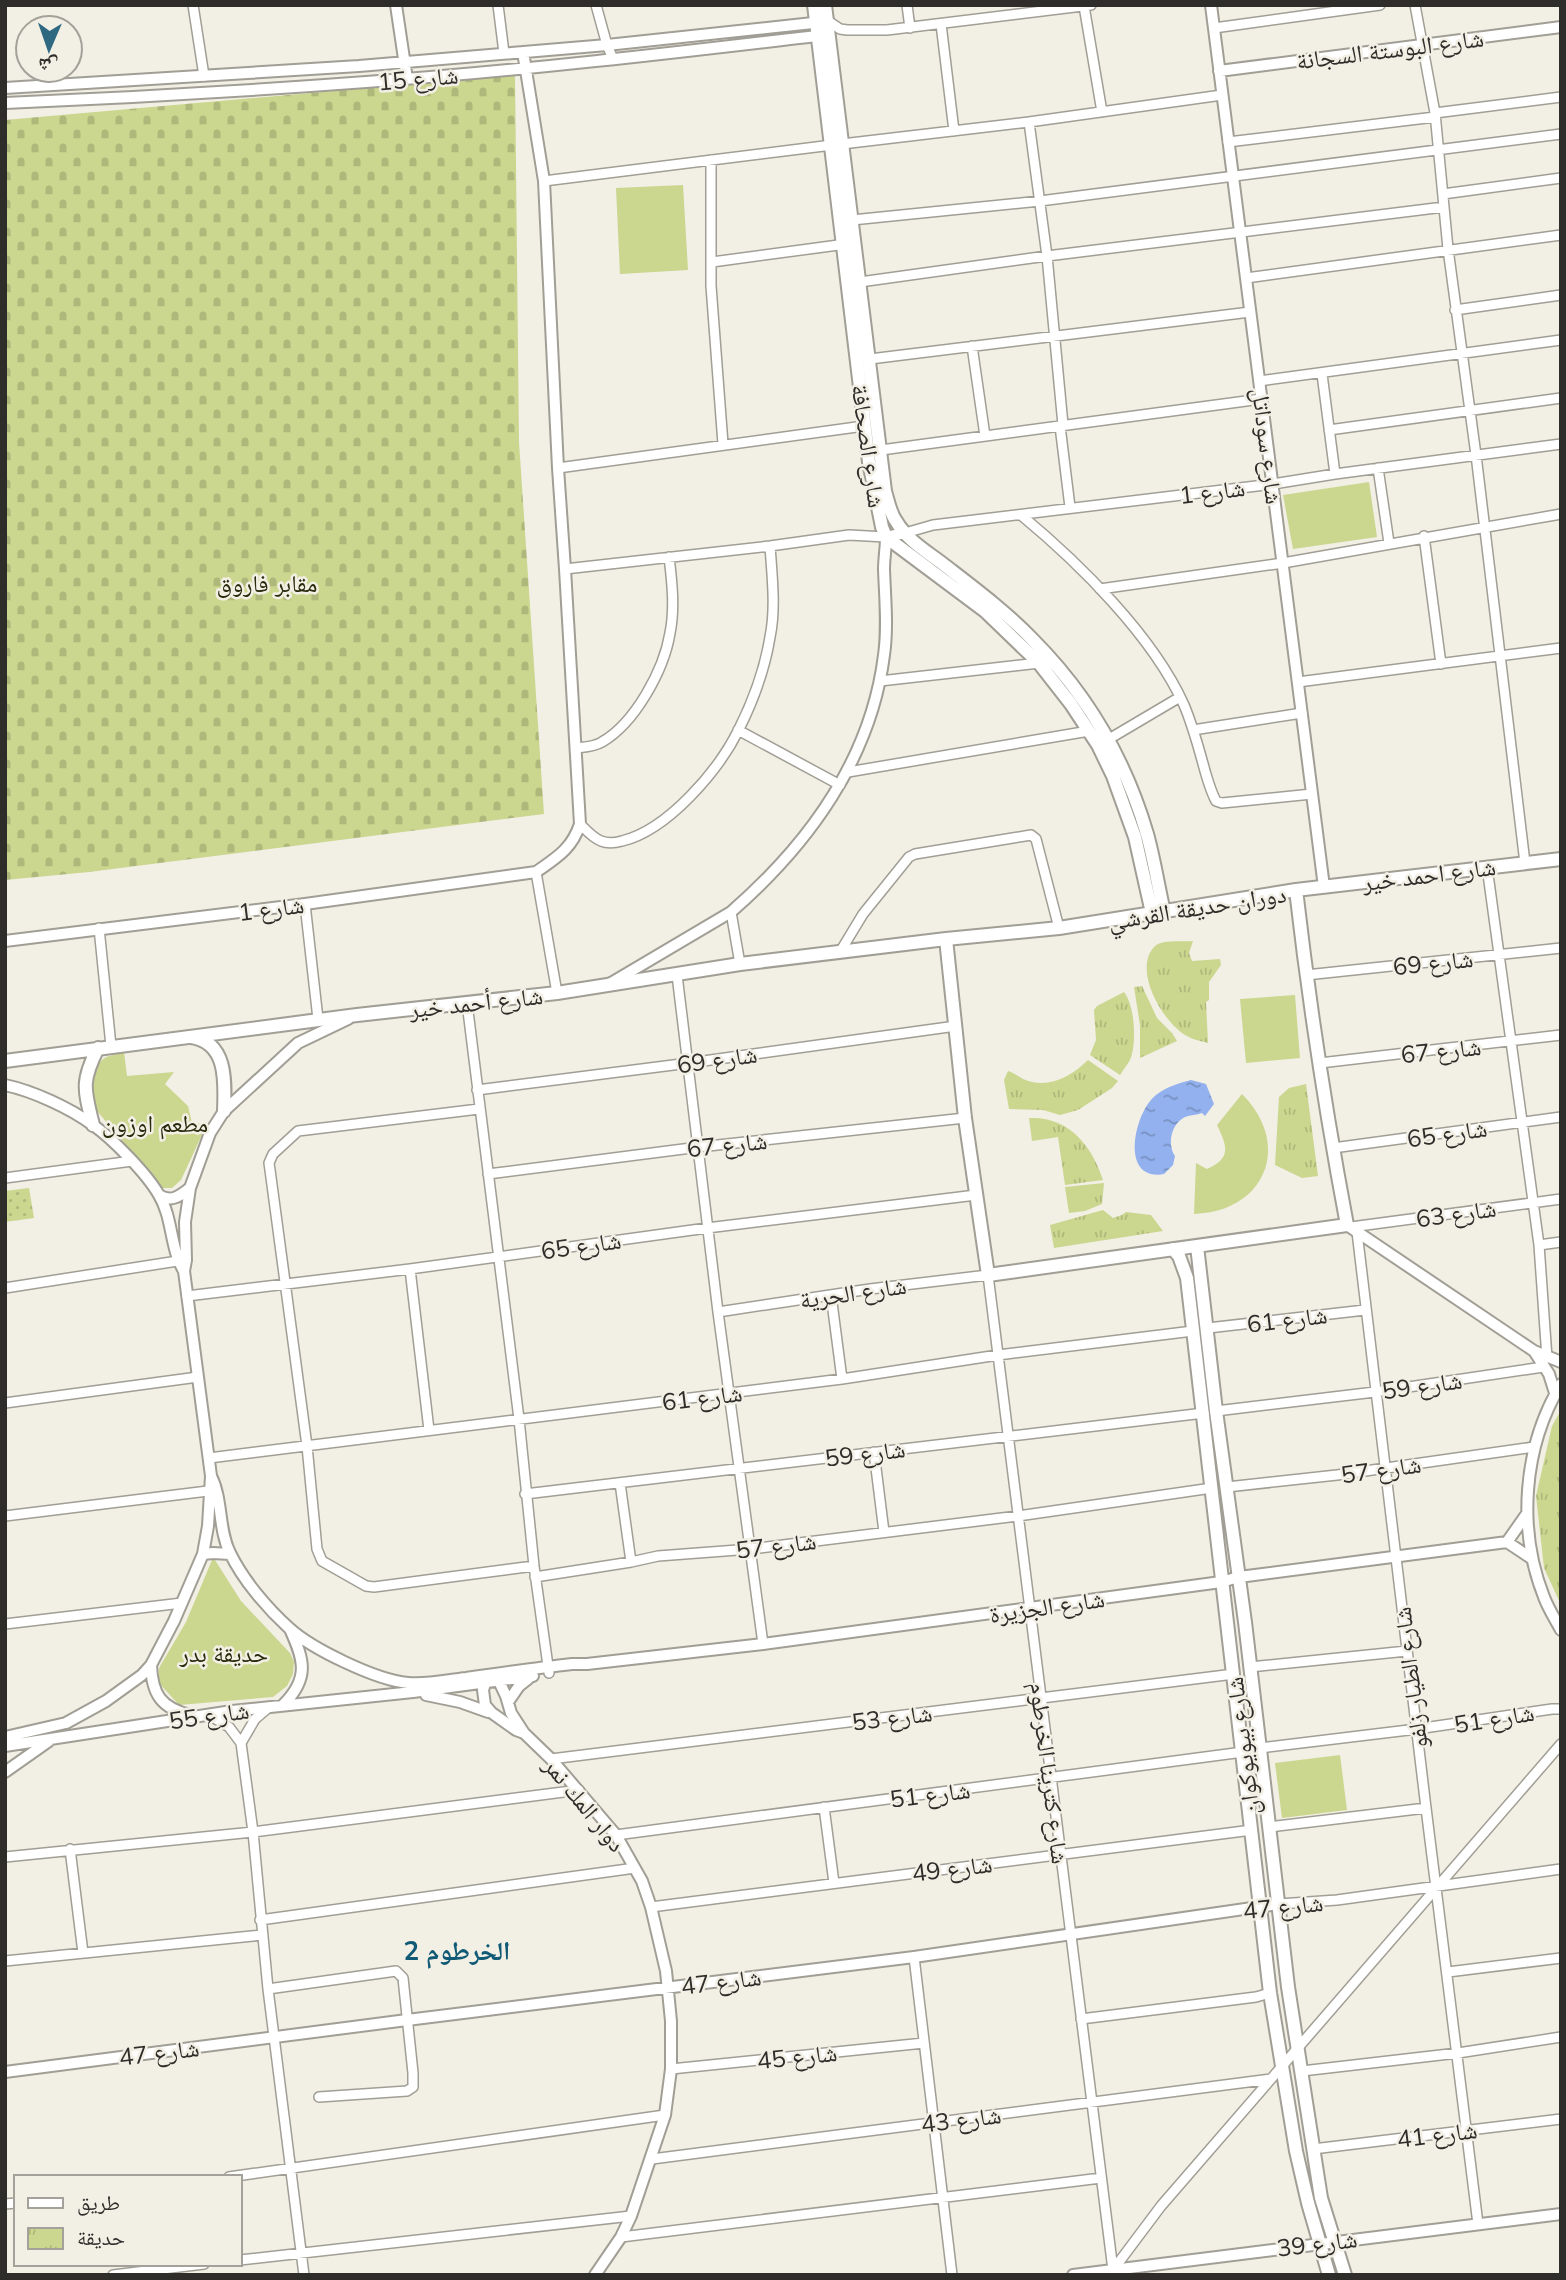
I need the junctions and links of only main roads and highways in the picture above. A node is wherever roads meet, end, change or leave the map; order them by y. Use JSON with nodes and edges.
{"nodes":[{"id":1,"x":814,"y":5,"type":"edge"},
{"id":2,"x":825,"y":5,"type":"edge"},
{"id":3,"x":826,"y":28,"type":"junction"},
{"id":4,"x":837,"y":144,"type":"junction"},
{"id":5,"x":849,"y":244,"type":"junction"},
{"id":6,"x":1561,"y":859,"type":"edge"},
{"id":7,"x":1296,"y":890,"type":"junction"},
{"id":8,"x":1158,"y":912,"type":"junction"},
{"id":9,"x":946,"y":939,"type":"junction"},
{"id":10,"x":177,"y":1037,"type":"junction"},
{"id":11,"x":104,"y":1047,"type":"junction"},
{"id":12,"x":5,"y":1060,"type":"edge"},
{"id":13,"x":225,"y":1111,"type":"road end"},
{"id":14,"x":93,"y":1125,"type":"road end"},
{"id":15,"x":1197,"y":1246,"type":"junction"},
{"id":16,"x":1173,"y":1249,"type":"junction"},
{"id":17,"x":1210,"y":1412,"type":"junction"},
{"id":18,"x":1329,"y":2275,"type":"edge"},
{"id":19,"x":1345,"y":2275,"type":"edge"}],
"edges":[{"from":1,"to":3,"type":"main road","name":"شارع الصحافة"},
{"from":2,"to":3,"type":"main road","name":"شارع الصحافة"},
{"from":3,"to":4,"type":"main road","name":"شارع الصحافة"},
{"from":4,"to":5,"type":"main road","name":"شارع الصحافة"},
{"from":4,"to":5,"type":"main road","name":"شارع الصحافة"},
{"from":5,"to":8,"type":"main road","name":"شارع الصحافة"},
{"from":5,"to":8,"type":"main road","name":"شارع الصحافة"},
{"from":6,"to":7,"type":"main road","name":"شارع احمد خير"},
{"from":7,"to":8,"type":"main road","name":"دوران حديقة القرشي"},
{"from":7,"to":15,"type":"main road","name":"دوران حديقة القرشي"},
{"from":8,"to":9,"type":"main road","name":"دوران حديقة القرشي"},
{"from":9,"to":10,"type":"main road","name":"شارع أحمد خير"},
{"from":9,"to":16,"type":"main road"},
{"from":10,"to":11,"type":"main road","name":"شارع أحمد خير"},
{"from":10,"to":13,"type":"main road"},
{"from":11,"to":12,"type":"main road","name":"شارع أحمد خير"},
{"from":11,"to":14,"type":"main road"},
{"from":15,"to":16,"type":"main road"},
{"from":15,"to":17,"type":"main road","name":"شارع بيويوكوان"},
{"from":16,"to":17,"type":"main road","name":"شارع بيويوكوان"},
{"from":17,"to":18,"type":"main road","name":"شارع بيويوكوان"},
{"from":17,"to":19,"type":"main road","name":"شارع بيويوكوان"}]}
